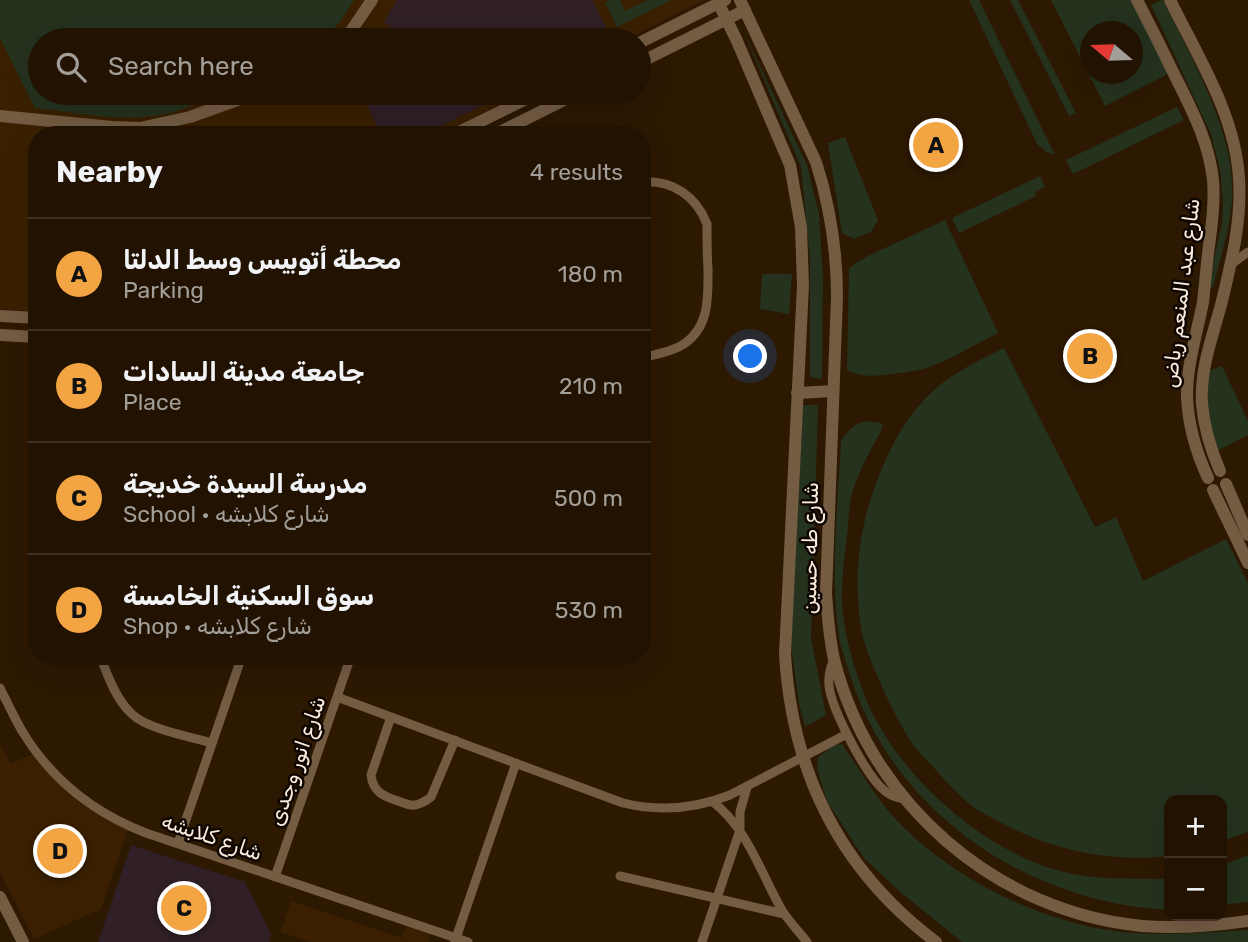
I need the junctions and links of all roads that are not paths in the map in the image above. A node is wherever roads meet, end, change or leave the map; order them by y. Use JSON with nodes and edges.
{"nodes":[{"id":1,"x":372,"y":0,"type":"edge"},
{"id":2,"x":1137,"y":0,"type":"edge"},
{"id":3,"x":1170,"y":0,"type":"edge"},
{"id":4,"x":720,"y":1,"type":"edge"},
{"id":5,"x":743,"y":5,"type":"edge"},
{"id":6,"x":726,"y":19,"type":"junction"},
{"id":7,"x":353,"y":28,"type":"edge"},
{"id":8,"x":651,"y":37,"type":"edge"},
{"id":9,"x":651,"y":57,"type":"edge"},
{"id":10,"x":224,"y":105,"type":"edge"},
{"id":11,"x":514,"y":105,"type":"edge"},
{"id":12,"x":554,"y":105,"type":"edge"},
{"id":13,"x":0,"y":116,"type":"edge"},
{"id":14,"x":102,"y":126,"type":"edge"},
{"id":15,"x":149,"y":126,"type":"edge"},
{"id":16,"x":471,"y":126,"type":"edge"},
{"id":17,"x":512,"y":126,"type":"edge"},
{"id":18,"x":651,"y":182,"type":"edge"},
{"id":19,"x":1242,"y":236,"type":"edge"},
{"id":20,"x":1248,"y":253,"type":"edge"},
{"id":21,"x":1230,"y":265,"type":"junction"},
{"id":22,"x":1203,"y":301,"type":"junction"},
{"id":23,"x":1221,"y":305,"type":"junction"},
{"id":24,"x":0,"y":316,"type":"edge"},
{"id":25,"x":28,"y":318,"type":"edge"},
{"id":26,"x":0,"y":335,"type":"edge"},
{"id":27,"x":28,"y":337,"type":"edge"},
{"id":28,"x":651,"y":356,"type":"edge"},
{"id":29,"x":833,"y":391,"type":"junction"},
{"id":30,"x":797,"y":393,"type":"junction"},
{"id":31,"x":1220,"y":471,"type":"dead end"},
{"id":32,"x":1216,"y":484,"type":"junction"},
{"id":33,"x":1248,"y":535,"type":"edge"},
{"id":34,"x":1248,"y":563,"type":"edge"},
{"id":35,"x":834,"y":659,"type":"junction"},
{"id":36,"x":104,"y":665,"type":"edge"},
{"id":37,"x":239,"y":665,"type":"edge"},
{"id":38,"x":348,"y":665,"type":"edge"},
{"id":39,"x":0,"y":688,"type":"edge"},
{"id":40,"x":337,"y":697,"type":"junction"},
{"id":41,"x":391,"y":717,"type":"junction"},
{"id":42,"x":847,"y":734,"type":"junction"},
{"id":43,"x":455,"y":740,"type":"junction"},
{"id":44,"x":212,"y":743,"type":"junction"},
{"id":45,"x":803,"y":757,"type":"junction"},
{"id":46,"x":516,"y":763,"type":"junction"},
{"id":47,"x":747,"y":787,"type":"junction"},
{"id":48,"x":905,"y":799,"type":"junction"},
{"id":49,"x":713,"y":802,"type":"junction"},
{"id":50,"x":740,"y":830,"type":"junction"},
{"id":51,"x":178,"y":843,"type":"junction"},
{"id":52,"x":620,"y":876,"type":"dead end"},
{"id":53,"x":275,"y":877,"type":"junction"},
{"id":54,"x":0,"y":897,"type":"edge"},
{"id":55,"x":717,"y":898,"type":"junction"},
{"id":56,"x":785,"y":914,"type":"junction"},
{"id":57,"x":1248,"y":920,"type":"edge"},
{"id":58,"x":455,"y":940,"type":"edge"},
{"id":59,"x":23,"y":942,"type":"edge"},
{"id":60,"x":468,"y":942,"type":"edge"},
{"id":61,"x":702,"y":942,"type":"edge"},
{"id":62,"x":807,"y":942,"type":"edge"},
{"id":63,"x":936,"y":942,"type":"edge"}],
"edges":[{"from":1,"to":7,"type":"main road"},
{"from":2,"to":22,"type":"main road","name":"شارع عبد المنعم رياض"},
{"from":3,"to":19,"type":"main road","name":"شارع عبد المنعم رياض"},
{"from":4,"to":6,"type":"main road","name":"شارع طه حسين"},
{"from":4,"to":8,"type":"main road"},
{"from":5,"to":6,"type":"main road"},
{"from":5,"to":29,"type":"main road","name":"شارع طه حسين"},
{"from":6,"to":9,"type":"main road"},
{"from":6,"to":30,"type":"main road","name":"شارع طه حسين"},
{"from":10,"to":15,"type":"main road"},
{"from":11,"to":16,"type":"main road"},
{"from":12,"to":17,"type":"main road"},
{"from":13,"to":14,"type":"main road"},
{"from":18,"to":28,"type":"street"},
{"from":19,"to":21,"type":"main road","name":"شارع عبد المنعم رياض"},
{"from":20,"to":21,"type":"street"},
{"from":21,"to":23,"type":"main road","name":"شارع عبد المنعم رياض"},
{"from":22,"to":23,"type":"main road"},
{"from":22,"to":32,"type":"main road","name":"شارع عبد المنعم رياض"},
{"from":23,"to":31,"type":"main road","name":"شارع عبد المنعم رياض"},
{"from":24,"to":25,"type":"main road"},
{"from":26,"to":27,"type":"main road"},
{"from":29,"to":30,"type":"main road"},
{"from":29,"to":35,"type":"main road","name":"شارع طه حسين"},
{"from":30,"to":45,"type":"main road","name":"شارع طه حسين"},
{"from":32,"to":33,"type":"main road","name":"شارع عبد المنعم رياض"},
{"from":32,"to":34,"type":"main road","name":"شارع عبد المنعم رياض"},
{"from":35,"to":42,"type":"street"},
{"from":35,"to":48,"type":"main road","name":"شارع طه حسين"},
{"from":36,"to":44,"type":"street"},
{"from":37,"to":44,"type":"street"},
{"from":38,"to":40,"type":"street","name":"شارع انور وجدى"},
{"from":39,"to":51,"type":"street","name":"شارع كلابشه"},
{"from":40,"to":41,"type":"street"},
{"from":40,"to":53,"type":"street","name":"شارع انور وجدى"},
{"from":41,"to":43,"type":"street"},
{"from":41,"to":43,"type":"street"},
{"from":42,"to":45,"type":"street"},
{"from":42,"to":48,"type":"street"},
{"from":43,"to":46,"type":"street"},
{"from":44,"to":51,"type":"street"},
{"from":45,"to":47,"type":"street"},
{"from":45,"to":63,"type":"main road","name":"شارع طه حسين"},
{"from":46,"to":49,"type":"street"},
{"from":46,"to":58,"type":"street"},
{"from":47,"to":49,"type":"street"},
{"from":47,"to":50,"type":"street"},
{"from":48,"to":57,"type":"main road","name":"شارع طه حسين"},
{"from":49,"to":50,"type":"street"},
{"from":50,"to":55,"type":"street"},
{"from":50,"to":56,"type":"street"},
{"from":51,"to":53,"type":"street","name":"شارع كلابشه"},
{"from":52,"to":55,"type":"street"},
{"from":53,"to":58,"type":"street","name":"شارع كلابشه"},
{"from":54,"to":59,"type":"main road"},
{"from":55,"to":56,"type":"street"},
{"from":55,"to":61,"type":"street"},
{"from":56,"to":62,"type":"street"},
{"from":58,"to":60,"type":"street","name":"شارع كلابشه"}]}
